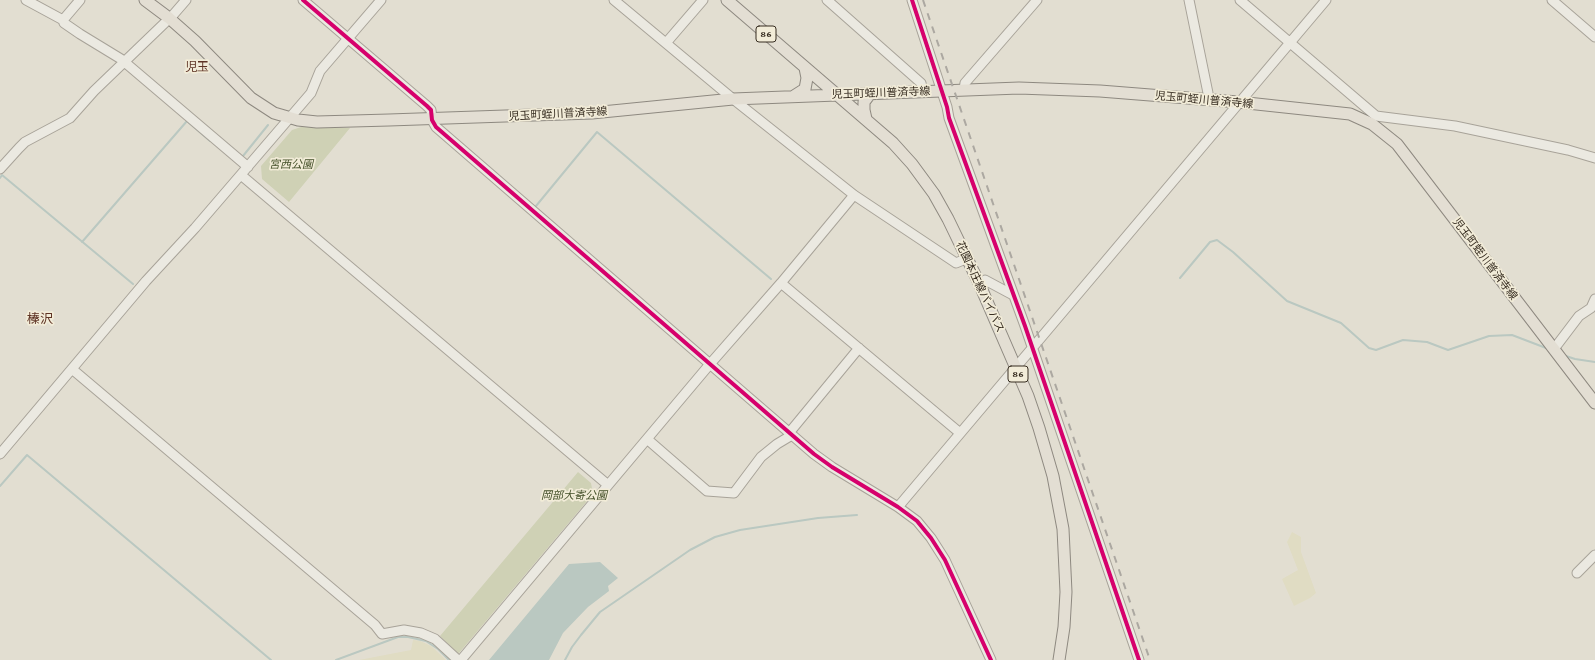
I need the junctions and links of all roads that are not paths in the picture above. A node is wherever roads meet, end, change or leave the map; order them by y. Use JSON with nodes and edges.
{"nodes":[{"id":1,"x":26,"y":0,"type":"edge"},
{"id":2,"x":80,"y":0,"type":"edge"},
{"id":3,"x":145,"y":0,"type":"edge"},
{"id":4,"x":186,"y":0,"type":"edge"},
{"id":5,"x":303,"y":0,"type":"edge"},
{"id":6,"x":381,"y":0,"type":"edge"},
{"id":7,"x":614,"y":0,"type":"edge"},
{"id":8,"x":703,"y":0,"type":"edge"},
{"id":9,"x":727,"y":0,"type":"edge"},
{"id":10,"x":827,"y":0,"type":"edge"},
{"id":11,"x":912,"y":0,"type":"edge"},
{"id":12,"x":1037,"y":0,"type":"edge"},
{"id":13,"x":1189,"y":0,"type":"edge"},
{"id":14,"x":1240,"y":0,"type":"edge"},
{"id":15,"x":1326,"y":0,"type":"edge"},
{"id":16,"x":1552,"y":0,"type":"edge"},
{"id":17,"x":169,"y":18,"type":"junction"},
{"id":18,"x":63,"y":20,"type":"junction"},
{"id":19,"x":1595,"y":36,"type":"edge"},
{"id":20,"x":349,"y":39,"type":"junction"},
{"id":21,"x":1291,"y":42,"type":"junction"},
{"id":22,"x":666,"y":43,"type":"junction"},
{"id":23,"x":125,"y":63,"type":"junction"},
{"id":24,"x":805,"y":68,"type":"junction"},
{"id":25,"x":964,"y":89,"type":"junction"},
{"id":26,"x":923,"y":91,"type":"junction"},
{"id":27,"x":942,"y":91,"type":"junction"},
{"id":28,"x":836,"y":94,"type":"junction"},
{"id":29,"x":870,"y":94,"type":"junction"},
{"id":30,"x":793,"y":97,"type":"junction"},
{"id":31,"x":733,"y":99,"type":"junction"},
{"id":32,"x":1208,"y":100,"type":"junction"},
{"id":33,"x":1238,"y":102,"type":"junction"},
{"id":34,"x":289,"y":118,"type":"junction"},
{"id":35,"x":431,"y":118,"type":"junction"},
{"id":36,"x":866,"y":119,"type":"junction"},
{"id":37,"x":1374,"y":120,"type":"junction"},
{"id":38,"x":1595,"y":158,"type":"edge"},
{"id":39,"x":248,"y":167,"type":"junction"},
{"id":40,"x":0,"y":169,"type":"edge"},
{"id":41,"x":241,"y":175,"type":"junction"},
{"id":42,"x":854,"y":196,"type":"junction"},
{"id":43,"x":968,"y":258,"type":"junction"},
{"id":44,"x":782,"y":283,"type":"junction"},
{"id":45,"x":979,"y":283,"type":"junction"},
{"id":46,"x":1013,"y":295,"type":"junction"},
{"id":47,"x":1595,"y":299,"type":"edge"},
{"id":48,"x":859,"y":348,"type":"junction"},
{"id":49,"x":1032,"y":348,"type":"junction"},
{"id":50,"x":1554,"y":349,"type":"junction"},
{"id":51,"x":710,"y":364,"type":"junction"},
{"id":52,"x":1015,"y":367,"type":"junction"},
{"id":53,"x":72,"y":369,"type":"junction"},
{"id":54,"x":1595,"y":403,"type":"edge"},
{"id":55,"x":960,"y":433,"type":"junction"},
{"id":56,"x":791,"y":434,"type":"junction"},
{"id":57,"x":647,"y":439,"type":"junction"},
{"id":58,"x":0,"y":454,"type":"edge"},
{"id":59,"x":608,"y":485,"type":"junction"},
{"id":60,"x":898,"y":507,"type":"junction"},
{"id":61,"x":1595,"y":556,"type":"edge"},
{"id":62,"x":1577,"y":573,"type":"dead end"},
{"id":63,"x":459,"y":660,"type":"edge"},
{"id":64,"x":991,"y":660,"type":"edge"},
{"id":65,"x":1059,"y":660,"type":"edge"},
{"id":66,"x":1139,"y":660,"type":"edge"}],
"edges":[{"from":1,"to":18,"type":"street"},
{"from":2,"to":18,"type":"street"},
{"from":3,"to":17,"type":"main road","name":"児玉町蛭川普済寺線"},
{"from":4,"to":17,"type":"street"},
{"from":5,"to":20,"type":"street"},
{"from":6,"to":20,"type":"street"},
{"from":7,"to":22,"type":"street"},
{"from":8,"to":22,"type":"street"},
{"from":9,"to":24,"type":"main road","name":"花園本庄線バイパス","number":"86"},
{"from":10,"to":26,"type":"street"},
{"from":11,"to":27,"type":"street"},
{"from":12,"to":25,"type":"street"},
{"from":13,"to":32,"type":"street"},
{"from":14,"to":21,"type":"street"},
{"from":15,"to":21,"type":"street"},
{"from":16,"to":19,"type":"street"},
{"from":17,"to":23,"type":"street"},
{"from":17,"to":34,"type":"main road","name":"児玉町蛭川普済寺線"},
{"from":18,"to":23,"type":"street"},
{"from":20,"to":34,"type":"street"},
{"from":20,"to":35,"type":"street"},
{"from":21,"to":33,"type":"street"},
{"from":21,"to":37,"type":"street"},
{"from":22,"to":31,"type":"street"},
{"from":23,"to":39,"type":"street"},
{"from":23,"to":40,"type":"street"},
{"from":24,"to":28,"type":"main road","name":"花園本庄線バイパス","number":"86"},
{"from":24,"to":30,"type":"main road"},
{"from":25,"to":27,"type":"main road","name":"児玉町蛭川普済寺線"},
{"from":25,"to":32,"type":"main road","name":"児玉町蛭川普済寺線"},
{"from":26,"to":27,"type":"main road","name":"児玉町蛭川普済寺線"},
{"from":26,"to":29,"type":"main road","name":"児玉町蛭川普済寺線"},
{"from":27,"to":46,"type":"street"},
{"from":28,"to":29,"type":"main road","name":"児玉町蛭川普済寺線"},
{"from":28,"to":30,"type":"main road","name":"児玉町蛭川普済寺線"},
{"from":28,"to":36,"type":"main road","name":"花園本庄線バイパス","number":"86"},
{"from":29,"to":36,"type":"main road"},
{"from":30,"to":31,"type":"main road","name":"児玉町蛭川普済寺線"},
{"from":31,"to":35,"type":"main road","name":"児玉町蛭川普済寺線"},
{"from":31,"to":42,"type":"street"},
{"from":32,"to":33,"type":"main road","name":"児玉町蛭川普済寺線"},
{"from":33,"to":37,"type":"main road","name":"児玉町蛭川普済寺線"},
{"from":33,"to":49,"type":"street"},
{"from":34,"to":35,"type":"main road","name":"児玉町蛭川普済寺線"},
{"from":34,"to":39,"type":"street"},
{"from":35,"to":51,"type":"street"},
{"from":36,"to":43,"type":"main road","name":"花園本庄線バイパス","number":"86"},
{"from":37,"to":38,"type":"street"},
{"from":37,"to":50,"type":"main road","name":"児玉町蛭川普済寺線"},
{"from":39,"to":41,"type":"street"},
{"from":41,"to":53,"type":"street"},
{"from":41,"to":59,"type":"street"},
{"from":42,"to":43,"type":"street"},
{"from":42,"to":44,"type":"street"},
{"from":43,"to":45,"type":"main road","name":"花園本庄線バイパス","number":"86"},
{"from":44,"to":48,"type":"street"},
{"from":44,"to":51,"type":"street"},
{"from":45,"to":46,"type":"street"},
{"from":45,"to":52,"type":"main road","name":"花園本庄線バイパス","number":"86"},
{"from":46,"to":49,"type":"street"},
{"from":47,"to":50,"type":"street"},
{"from":48,"to":55,"type":"street"},
{"from":48,"to":56,"type":"street"},
{"from":49,"to":52,"type":"street"},
{"from":49,"to":66,"type":"street"},
{"from":50,"to":54,"type":"main road","name":"児玉町蛭川普済寺線"},
{"from":51,"to":56,"type":"street"},
{"from":51,"to":57,"type":"street"},
{"from":52,"to":55,"type":"street"},
{"from":52,"to":65,"type":"main road","name":"花園本庄線バイパス","number":"86"},
{"from":53,"to":58,"type":"street"},
{"from":53,"to":63,"type":"street"},
{"from":55,"to":60,"type":"street"},
{"from":56,"to":57,"type":"street"},
{"from":56,"to":60,"type":"street"},
{"from":57,"to":59,"type":"street"},
{"from":59,"to":63,"type":"street"},
{"from":60,"to":64,"type":"street"},
{"from":61,"to":62,"type":"street"}]}
